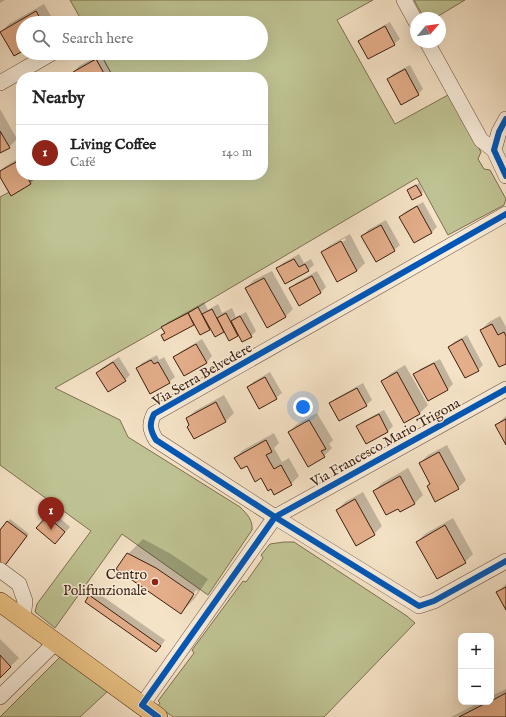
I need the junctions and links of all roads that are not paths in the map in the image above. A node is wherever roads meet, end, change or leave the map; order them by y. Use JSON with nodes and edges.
{"nodes":[{"id":1,"x":404,"y":0,"type":"edge"},
{"id":2,"x":411,"y":12,"type":"edge"},
{"id":3,"x":430,"y":48,"type":"edge"},
{"id":4,"x":40,"y":60,"type":"edge"},
{"id":5,"x":19,"y":72,"type":"edge"},
{"id":6,"x":16,"y":74,"type":"edge"},
{"id":7,"x":0,"y":83,"type":"edge"},
{"id":8,"x":506,"y":118,"type":"edge"},
{"id":9,"x":494,"y":150,"type":"junction"},
{"id":10,"x":506,"y":176,"type":"edge"},
{"id":11,"x":506,"y":214,"type":"edge"},
{"id":12,"x":506,"y":388,"type":"edge"},
{"id":13,"x":275,"y":517,"type":"junction"},
{"id":14,"x":506,"y":561,"type":"edge"},
{"id":15,"x":0,"y":570,"type":"edge"},
{"id":16,"x":2,"y":607,"type":"edge"},
{"id":17,"x":23,"y":619,"type":"junction"},
{"id":18,"x":55,"y":643,"type":"junction"},
{"id":19,"x":0,"y":697,"type":"edge"},
{"id":20,"x":142,"y":705,"type":"junction"},
{"id":21,"x":158,"y":717,"type":"edge"}],
"edges":[{"from":1,"to":2,"type":"street"},
{"from":3,"to":9,"type":"street"},
{"from":4,"to":5,"type":"street"},
{"from":6,"to":7,"type":"street"},
{"from":8,"to":9,"type":"street"},
{"from":9,"to":10,"type":"street"},
{"from":11,"to":13,"type":"street","name":"Via Serra Belvedere"},
{"from":12,"to":13,"type":"street","name":"Via Francesco Mario Trigona"},
{"from":13,"to":14,"type":"street","name":"Via Serra Belvedere"},
{"from":13,"to":20,"type":"street"},
{"from":15,"to":17,"type":"street"},
{"from":16,"to":17,"type":"main road"},
{"from":17,"to":18,"type":"main road"},
{"from":18,"to":19,"type":"street"},
{"from":18,"to":20,"type":"main road"},
{"from":20,"to":21,"type":"main road"}]}
